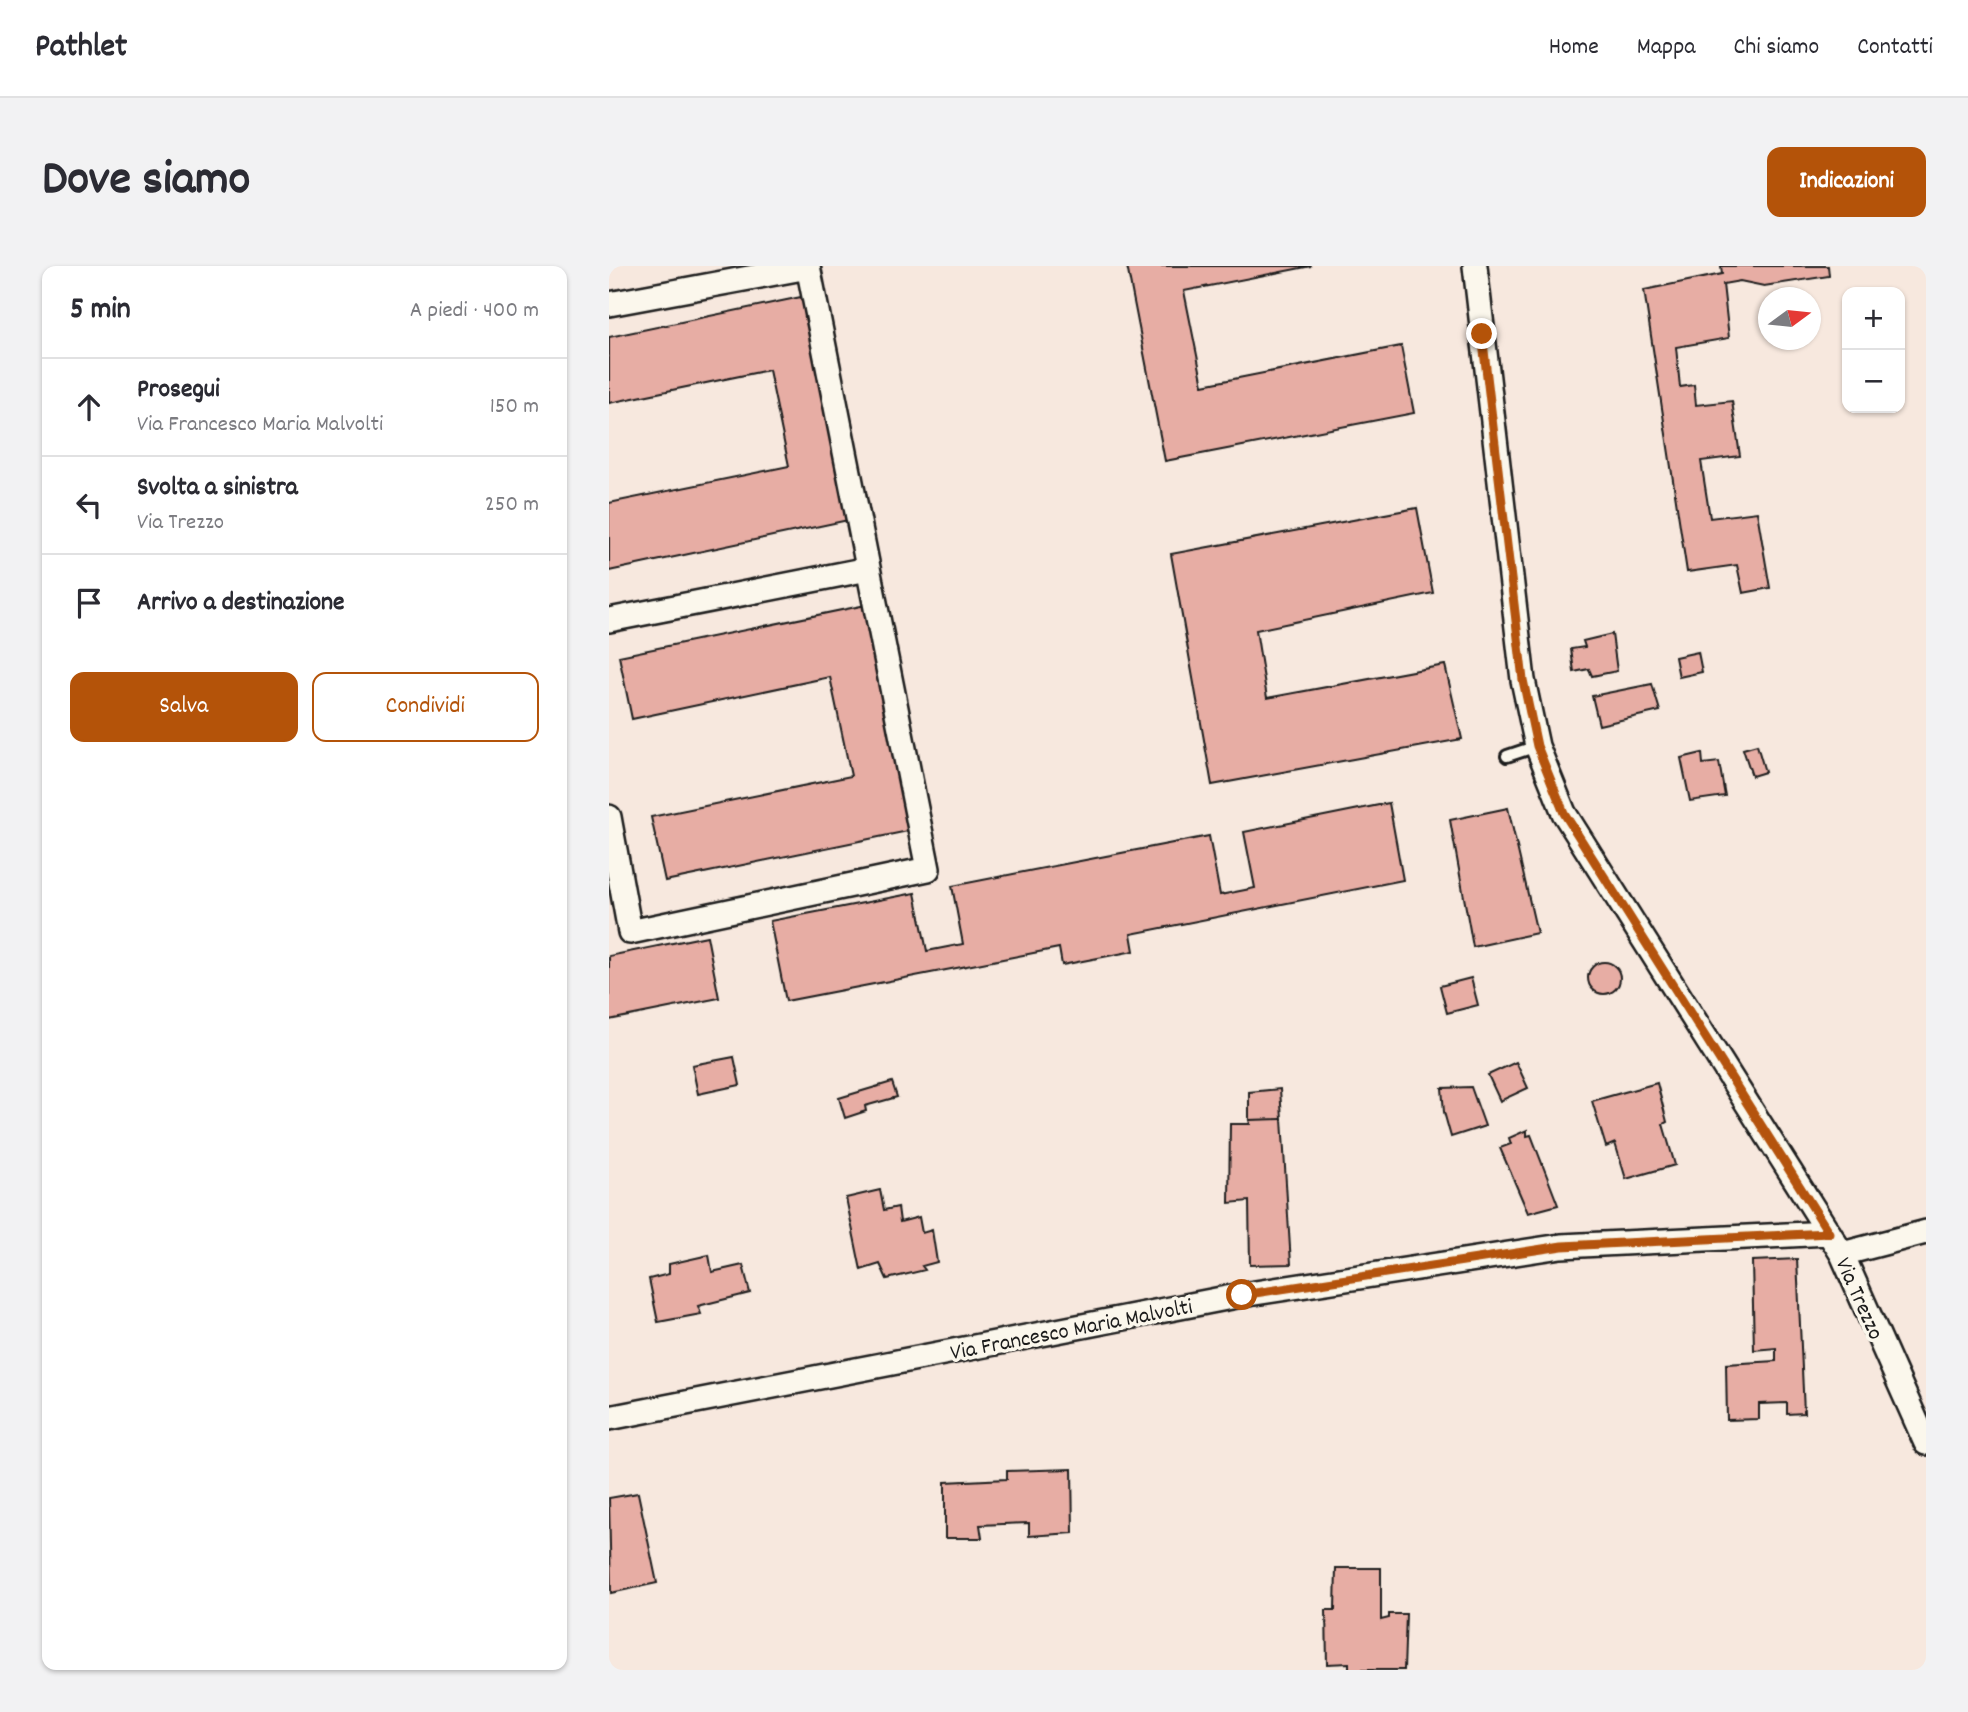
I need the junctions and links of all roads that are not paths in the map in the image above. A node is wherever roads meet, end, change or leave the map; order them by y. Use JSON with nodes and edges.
{"nodes":[{"id":1,"x":808,"y":266,"type":"edge"},
{"id":2,"x":1475,"y":266,"type":"edge"},
{"id":3,"x":609,"y":304,"type":"edge"},
{"id":4,"x":868,"y":569,"type":"junction"},
{"id":5,"x":609,"y":621,"type":"edge"},
{"id":6,"x":1537,"y":746,"type":"junction"},
{"id":7,"x":1507,"y":756,"type":"dead end"},
{"id":8,"x":609,"y":817,"type":"edge"},
{"id":9,"x":1926,"y":1232,"type":"edge"},
{"id":10,"x":1829,"y":1233,"type":"junction"},
{"id":11,"x":1842,"y":1254,"type":"junction"},
{"id":12,"x":609,"y":1418,"type":"edge"},
{"id":13,"x":1926,"y":1443,"type":"edge"}],
"edges":[{"from":1,"to":3,"type":"street"},
{"from":1,"to":4,"type":"street"},
{"from":2,"to":6,"type":"street","name":"Via Trezzo"},
{"from":4,"to":5,"type":"street"},
{"from":4,"to":8,"type":"street"},
{"from":6,"to":7,"type":"lane"},
{"from":6,"to":10,"type":"street","name":"Via Trezzo"},
{"from":9,"to":11,"type":"street"},
{"from":10,"to":11,"type":"street","name":"Via Trezzo"},
{"from":10,"to":12,"type":"street","name":"Via Francesco Maria Malvolti"},
{"from":11,"to":13,"type":"street","name":"Via Trezzo"}]}
